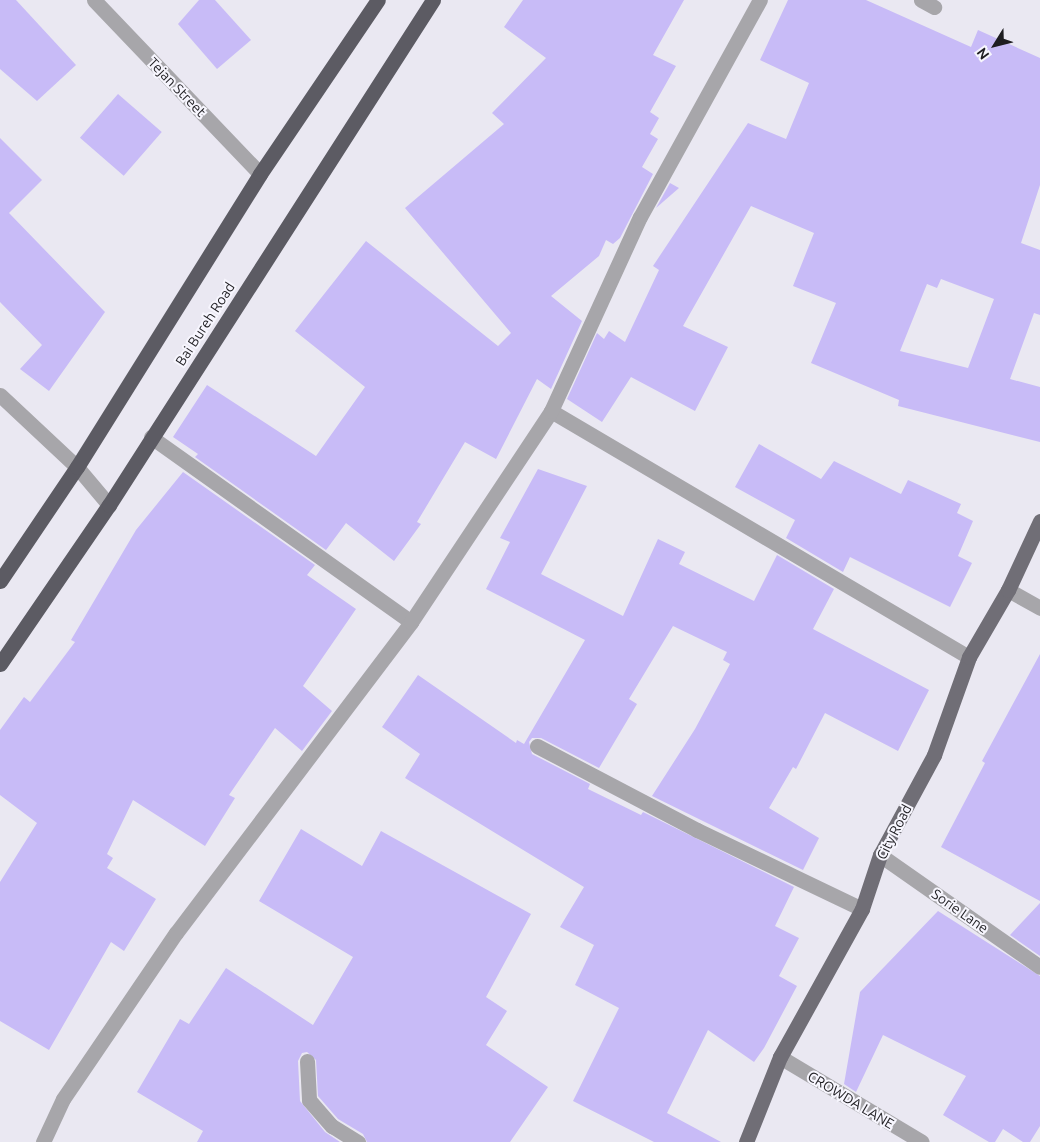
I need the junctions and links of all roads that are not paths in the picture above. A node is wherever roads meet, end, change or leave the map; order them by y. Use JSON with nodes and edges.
{"nodes":[{"id":1,"x":94,"y":0,"type":"edge"},
{"id":2,"x":378,"y":0,"type":"edge"},
{"id":3,"x":433,"y":0,"type":"edge"},
{"id":4,"x":760,"y":0,"type":"edge"},
{"id":5,"x":920,"y":0,"type":"edge"},
{"id":6,"x":934,"y":7,"type":"dead end"},
{"id":7,"x":260,"y":174,"type":"junction"},
{"id":8,"x":0,"y":395,"type":"edge"},
{"id":9,"x":551,"y":411,"type":"junction"},
{"id":10,"x":151,"y":437,"type":"junction"},
{"id":11,"x":77,"y":466,"type":"junction"},
{"id":12,"x":109,"y":505,"type":"junction"},
{"id":13,"x":1040,"y":521,"type":"edge"},
{"id":14,"x":0,"y":581,"type":"edge"},
{"id":15,"x":1008,"y":590,"type":"junction"},
{"id":16,"x":1040,"y":608,"type":"edge"},
{"id":17,"x":411,"y":622,"type":"junction"},
{"id":18,"x":969,"y":657,"type":"junction"},
{"id":19,"x":0,"y":664,"type":"edge"},
{"id":20,"x":537,"y":746,"type":"dead end"},
{"id":21,"x":880,"y":855,"type":"junction"},
{"id":22,"x":862,"y":909,"type":"junction"},
{"id":23,"x":1040,"y":967,"type":"edge"},
{"id":24,"x":780,"y":1057,"type":"junction"},
{"id":25,"x":307,"y":1060,"type":"dead end"},
{"id":26,"x":43,"y":1142,"type":"edge"},
{"id":27,"x":358,"y":1142,"type":"edge"},
{"id":28,"x":746,"y":1142,"type":"edge"},
{"id":29,"x":922,"y":1142,"type":"edge"}],
"edges":[{"from":1,"to":7,"type":"street","name":"Tejan Street"},
{"from":2,"to":7,"type":"highway"},
{"from":3,"to":10,"type":"highway","name":"Bai Bureh Road"},
{"from":4,"to":9,"type":"street"},
{"from":5,"to":6,"type":"street"},
{"from":7,"to":11,"type":"highway"},
{"from":8,"to":11,"type":"street"},
{"from":9,"to":17,"type":"street"},
{"from":9,"to":18,"type":"street"},
{"from":10,"to":12,"type":"highway","name":"Bai Bureh Road"},
{"from":10,"to":17,"type":"street"},
{"from":11,"to":12,"type":"street"},
{"from":11,"to":14,"type":"highway"},
{"from":12,"to":19,"type":"highway","name":"Bai Bureh Road"},
{"from":13,"to":15,"type":"main road","name":"City Road"},
{"from":15,"to":16,"type":"street"},
{"from":15,"to":18,"type":"main road","name":"City Road"},
{"from":17,"to":26,"type":"street"},
{"from":18,"to":21,"type":"main road","name":"City Road"},
{"from":20,"to":22,"type":"street"},
{"from":21,"to":22,"type":"main road","name":"City Road"},
{"from":21,"to":23,"type":"street","name":"Sorie Lane"},
{"from":22,"to":24,"type":"main road","name":"City Road"},
{"from":24,"to":28,"type":"main road","name":"City Road"},
{"from":24,"to":29,"type":"street","name":"CROWDA LANE"},
{"from":25,"to":27,"type":"street"}]}
